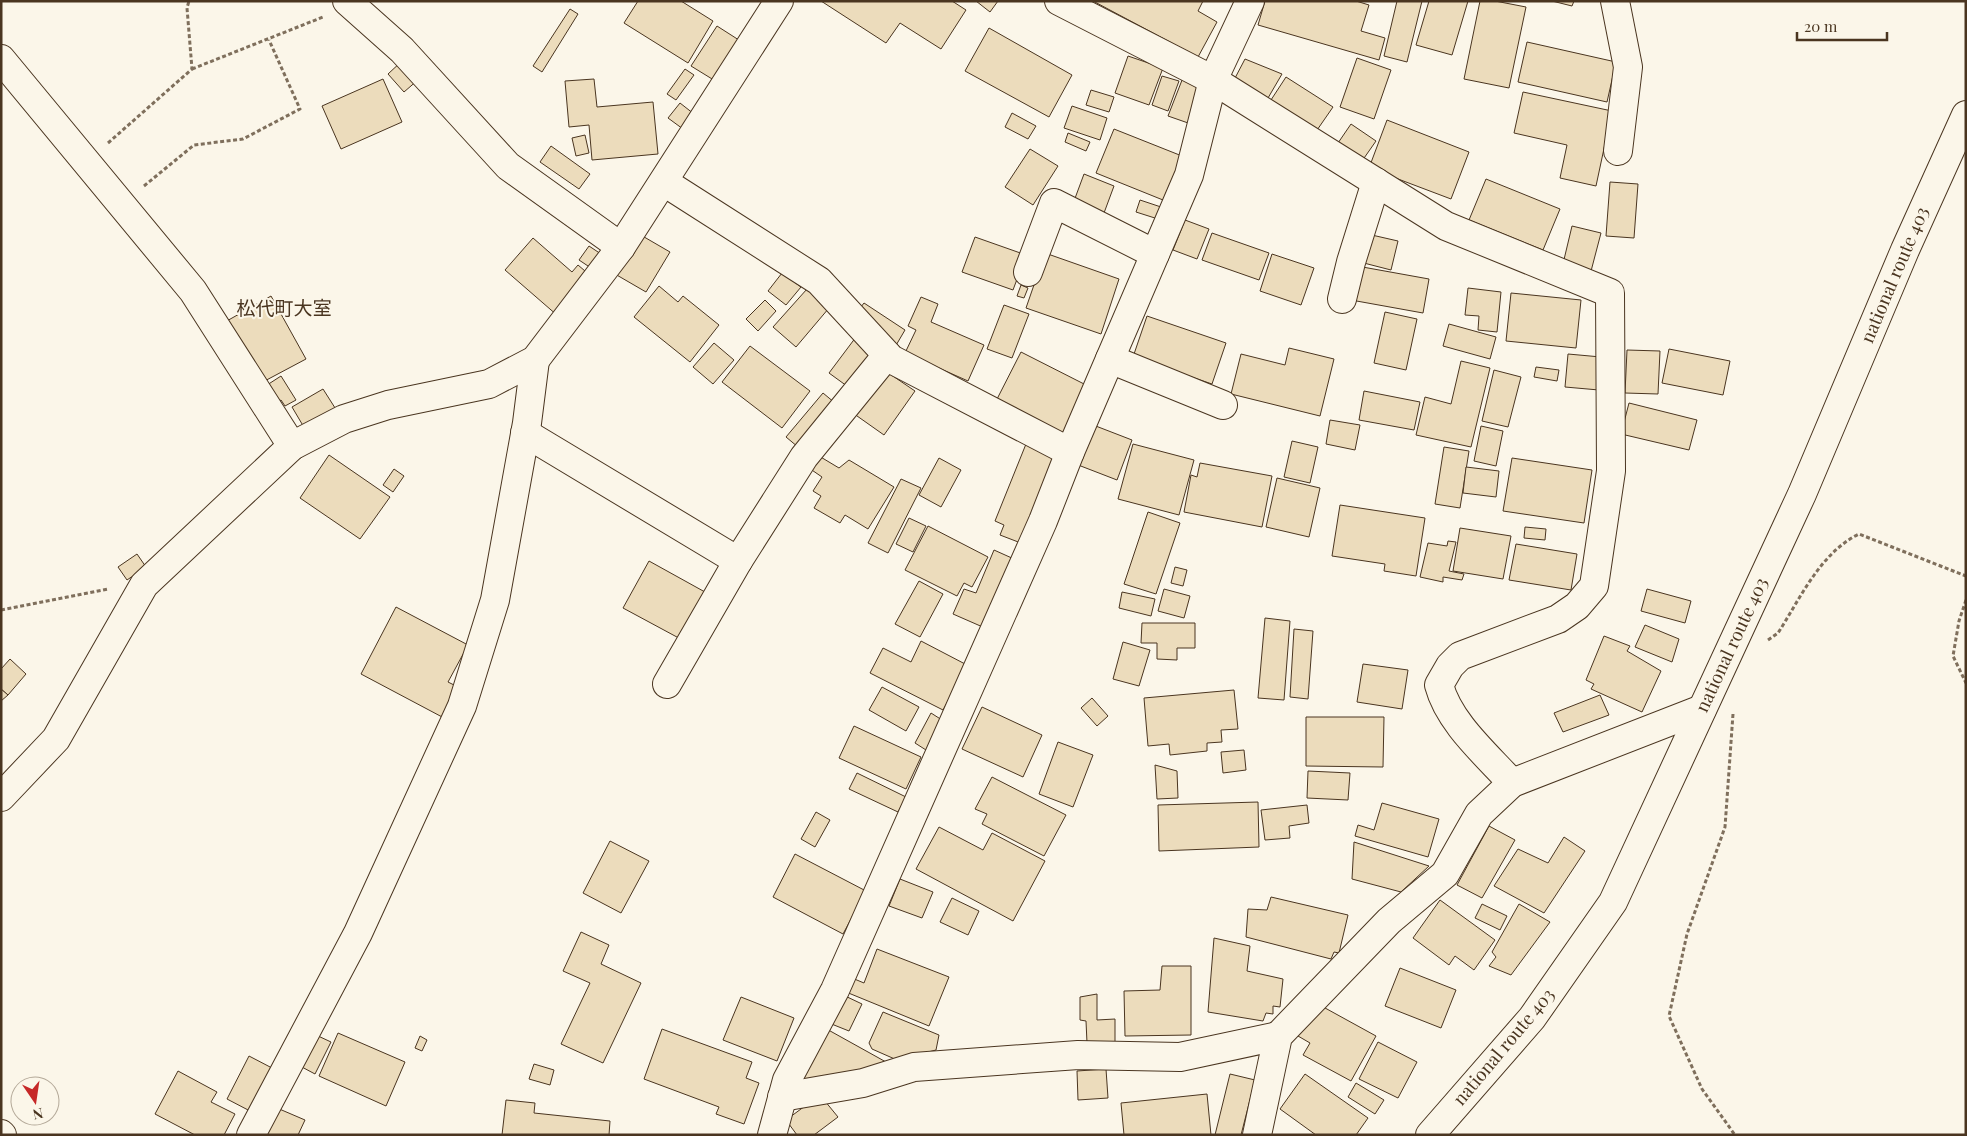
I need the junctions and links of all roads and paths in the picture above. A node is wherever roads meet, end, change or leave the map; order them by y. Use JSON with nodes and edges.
{"nodes":[{"id":1,"x":190,"y":1,"type":"edge"},
{"id":2,"x":1059,"y":1,"type":"edge"},
{"id":3,"x":1250,"y":1,"type":"edge"},
{"id":4,"x":1615,"y":1,"type":"edge"},
{"id":5,"x":349,"y":3,"type":"edge"},
{"id":6,"x":771,"y":4,"type":"edge"},
{"id":7,"x":269,"y":40,"type":"junction"},
{"id":8,"x":1,"y":58,"type":"edge"},
{"id":9,"x":192,"y":69,"type":"junction"},
{"id":10,"x":1212,"y":80,"type":"junction"},
{"id":11,"x":1966,"y":115,"type":"edge"},
{"id":12,"x":1618,"y":151,"type":"dead end"},
{"id":13,"x":87,"y":162,"type":"junction"},
{"id":14,"x":664,"y":182,"type":"junction"},
{"id":15,"x":1376,"y":182,"type":"junction"},
{"id":16,"x":138,"y":192,"type":"dead end"},
{"id":17,"x":620,"y":247,"type":"junction"},
{"id":18,"x":1155,"y":254,"type":"junction"},
{"id":19,"x":1028,"y":272,"type":"dead end"},
{"id":20,"x":1342,"y":299,"type":"dead end"},
{"id":21,"x":887,"y":355,"type":"junction"},
{"id":22,"x":1110,"y":359,"type":"junction"},
{"id":23,"x":535,"y":360,"type":"junction"},
{"id":24,"x":1223,"y":405,"type":"dead end"},
{"id":25,"x":525,"y":433,"type":"junction"},
{"id":26,"x":292,"y":446,"type":"junction"},
{"id":27,"x":1070,"y":452,"type":"junction"},
{"id":28,"x":738,"y":561,"type":"junction"},
{"id":29,"x":1966,"y":576,"type":"edge"},
{"id":30,"x":148,"y":581,"type":"junction"},
{"id":31,"x":1966,"y":600,"type":"edge"},
{"id":32,"x":1,"y":610,"type":"edge"},
{"id":33,"x":1761,"y":644,"type":"dead end"},
{"id":34,"x":1966,"y":683,"type":"edge"},
{"id":35,"x":667,"y":684,"type":"dead end"},
{"id":36,"x":1702,"y":708,"type":"junction"},
{"id":37,"x":1734,"y":709,"type":"dead end"},
{"id":38,"x":1512,"y":783,"type":"junction"},
{"id":39,"x":1,"y":797,"type":"edge"},
{"id":40,"x":1278,"y":1036,"type":"junction"},
{"id":41,"x":782,"y":1097,"type":"junction"},
{"id":42,"x":768,"y":1134,"type":"edge"},
{"id":43,"x":251,"y":1135,"type":"edge"},
{"id":44,"x":1257,"y":1135,"type":"edge"},
{"id":45,"x":1430,"y":1135,"type":"edge"},
{"id":46,"x":1735,"y":1135,"type":"edge"}],
"edges":[{"from":1,"to":9,"type":"path"},
{"from":2,"to":10,"type":"main road"},
{"from":3,"to":10,"type":"main road"},
{"from":4,"to":12,"type":"main road"},
{"from":5,"to":7,"type":"path"},
{"from":5,"to":17,"type":"main road"},
{"from":6,"to":14,"type":"main road"},
{"from":7,"to":9,"type":"path"},
{"from":7,"to":16,"type":"path"},
{"from":8,"to":13,"type":"main road"},
{"from":9,"to":13,"type":"path"},
{"from":10,"to":15,"type":"main road"},
{"from":10,"to":18,"type":"main road"},
{"from":11,"to":36,"type":"main road","name":"national route 403"},
{"from":13,"to":26,"type":"main road"},
{"from":14,"to":17,"type":"main road"},
{"from":14,"to":21,"type":"main road"},
{"from":15,"to":20,"type":"main road"},
{"from":15,"to":38,"type":"main road"},
{"from":17,"to":23,"type":"main road"},
{"from":18,"to":19,"type":"main road"},
{"from":18,"to":22,"type":"main road"},
{"from":21,"to":27,"type":"main road"},
{"from":21,"to":28,"type":"main road"},
{"from":22,"to":24,"type":"main road"},
{"from":22,"to":27,"type":"main road"},
{"from":23,"to":25,"type":"main road"},
{"from":23,"to":26,"type":"main road"},
{"from":25,"to":28,"type":"main road"},
{"from":25,"to":43,"type":"main road"},
{"from":26,"to":30,"type":"main road"},
{"from":27,"to":41,"type":"main road"},
{"from":28,"to":35,"type":"main road"},
{"from":29,"to":33,"type":"path"},
{"from":30,"to":32,"type":"path"},
{"from":30,"to":39,"type":"main road"},
{"from":31,"to":34,"type":"path"},
{"from":36,"to":38,"type":"main road"},
{"from":36,"to":45,"type":"main road","name":"national route 403"},
{"from":37,"to":46,"type":"path"},
{"from":38,"to":40,"type":"main road"},
{"from":40,"to":41,"type":"main road"},
{"from":40,"to":44,"type":"main road"},
{"from":41,"to":42,"type":"main road"}]}
